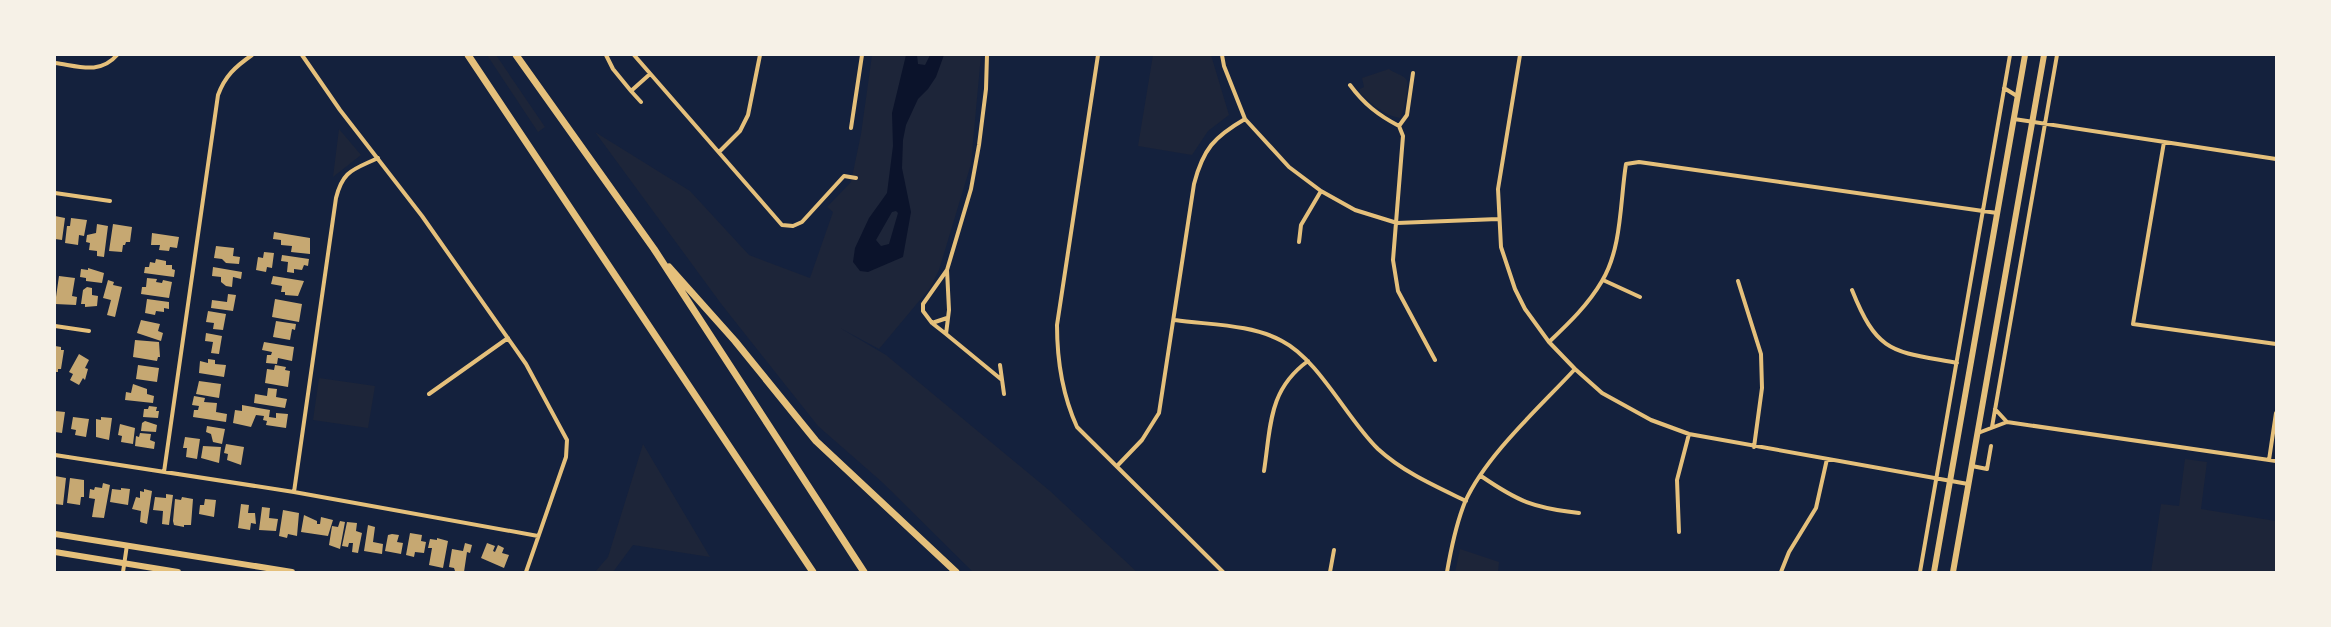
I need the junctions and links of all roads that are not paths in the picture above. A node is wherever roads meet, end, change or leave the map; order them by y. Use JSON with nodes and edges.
{"nodes":[{"id":1,"x":117,"y":55,"type":"edge"},
{"id":2,"x":252,"y":55,"type":"edge"},
{"id":3,"x":302,"y":55,"type":"edge"},
{"id":4,"x":468,"y":55,"type":"edge"},
{"id":5,"x":516,"y":55,"type":"edge"},
{"id":6,"x":606,"y":55,"type":"edge"},
{"id":7,"x":760,"y":55,"type":"edge"},
{"id":8,"x":862,"y":55,"type":"edge"},
{"id":9,"x":987,"y":55,"type":"edge"},
{"id":10,"x":1098,"y":55,"type":"edge"},
{"id":11,"x":1222,"y":55,"type":"edge"},
{"id":12,"x":1520,"y":55,"type":"edge"},
{"id":13,"x":2010,"y":55,"type":"edge"},
{"id":14,"x":2024,"y":55,"type":"edge"},
{"id":15,"x":2044,"y":55,"type":"edge"},
{"id":16,"x":2057,"y":55,"type":"edge"},
{"id":17,"x":636,"y":56,"type":"edge"},
{"id":18,"x":55,"y":63,"type":"edge"},
{"id":19,"x":1413,"y":73,"type":"dead end"},
{"id":20,"x":650,"y":74,"type":"junction"},
{"id":21,"x":1350,"y":85,"type":"dead end"},
{"id":22,"x":2004,"y":88,"type":"junction"},
{"id":23,"x":630,"y":91,"type":"junction"},
{"id":24,"x":2017,"y":96,"type":"junction"},
{"id":25,"x":640,"y":102,"type":"dead end"},
{"id":26,"x":1244,"y":119,"type":"junction"},
{"id":27,"x":2014,"y":119,"type":"junction"},
{"id":28,"x":2032,"y":121,"type":"junction"},
{"id":29,"x":2046,"y":124,"type":"junction"},
{"id":30,"x":1399,"y":126,"type":"junction"},
{"id":31,"x":851,"y":128,"type":"dead end"},
{"id":32,"x":2164,"y":142,"type":"junction"},
{"id":33,"x":719,"y":152,"type":"junction"},
{"id":34,"x":378,"y":158,"type":"junction"},
{"id":35,"x":2276,"y":158,"type":"edge"},
{"id":36,"x":856,"y":178,"type":"dead end"},
{"id":37,"x":1321,"y":191,"type":"junction"},
{"id":38,"x":55,"y":193,"type":"edge"},
{"id":39,"x":110,"y":201,"type":"dead end"},
{"id":40,"x":1982,"y":211,"type":"junction"},
{"id":41,"x":1997,"y":213,"type":"junction"},
{"id":42,"x":1498,"y":219,"type":"junction"},
{"id":43,"x":1397,"y":222,"type":"junction"},
{"id":44,"x":1299,"y":242,"type":"dead end"},
{"id":45,"x":654,"y":249,"type":"junction"},
{"id":46,"x":947,"y":270,"type":"junction"},
{"id":47,"x":1603,"y":280,"type":"junction"},
{"id":48,"x":1738,"y":281,"type":"dead end"},
{"id":49,"x":1852,"y":290,"type":"dead end"},
{"id":50,"x":1640,"y":297,"type":"dead end"},
{"id":51,"x":947,"y":318,"type":"junction"},
{"id":52,"x":1175,"y":320,"type":"junction"},
{"id":53,"x":932,"y":323,"type":"junction"},
{"id":54,"x":55,"y":326,"type":"edge"},
{"id":55,"x":90,"y":331,"type":"dead end"},
{"id":56,"x":946,"y":334,"type":"junction"},
{"id":57,"x":508,"y":338,"type":"junction"},
{"id":58,"x":1549,"y":342,"type":"junction"},
{"id":59,"x":2276,"y":344,"type":"edge"},
{"id":60,"x":1435,"y":360,"type":"dead end"},
{"id":61,"x":1308,"y":361,"type":"junction"},
{"id":62,"x":1957,"y":363,"type":"junction"},
{"id":63,"x":1000,"y":365,"type":"dead end"},
{"id":64,"x":1575,"y":369,"type":"junction"},
{"id":65,"x":1002,"y":380,"type":"junction"},
{"id":66,"x":429,"y":394,"type":"dead end"},
{"id":67,"x":1004,"y":394,"type":"dead end"},
{"id":68,"x":1994,"y":409,"type":"junction"},
{"id":69,"x":2276,"y":413,"type":"edge"},
{"id":70,"x":2007,"y":422,"type":"junction"},
{"id":71,"x":1992,"y":427,"type":"junction"},
{"id":72,"x":1978,"y":433,"type":"junction"},
{"id":73,"x":1689,"y":434,"type":"junction"},
{"id":74,"x":1991,"y":446,"type":"dead end"},
{"id":75,"x":1754,"y":447,"type":"junction"},
{"id":76,"x":55,"y":455,"type":"edge"},
{"id":77,"x":1827,"y":459,"type":"junction"},
{"id":78,"x":2269,"y":460,"type":"junction"},
{"id":79,"x":2276,"y":461,"type":"edge"},
{"id":80,"x":1118,"y":465,"type":"junction"},
{"id":81,"x":1972,"y":466,"type":"junction"},
{"id":82,"x":1264,"y":471,"type":"dead end"},
{"id":83,"x":164,"y":472,"type":"junction"},
{"id":84,"x":1481,"y":476,"type":"junction"},
{"id":85,"x":1936,"y":478,"type":"junction"},
{"id":86,"x":1950,"y":481,"type":"junction"},
{"id":87,"x":1969,"y":484,"type":"junction"},
{"id":88,"x":294,"y":492,"type":"junction"},
{"id":89,"x":1466,"y":501,"type":"junction"},
{"id":90,"x":1579,"y":513,"type":"dead end"},
{"id":91,"x":1679,"y":532,"type":"dead end"},
{"id":92,"x":55,"y":534,"type":"edge"},
{"id":93,"x":538,"y":536,"type":"junction"},
{"id":94,"x":127,"y":545,"type":"junction"},
{"id":95,"x":1334,"y":550,"type":"dead end"},
{"id":96,"x":55,"y":552,"type":"edge"},
{"id":97,"x":124,"y":563,"type":"junction"},
{"id":98,"x":123,"y":572,"type":"edge"},
{"id":99,"x":178,"y":572,"type":"edge"},
{"id":100,"x":292,"y":572,"type":"edge"},
{"id":101,"x":526,"y":572,"type":"edge"},
{"id":102,"x":813,"y":572,"type":"edge"},
{"id":103,"x":864,"y":572,"type":"edge"},
{"id":104,"x":956,"y":572,"type":"edge"},
{"id":105,"x":1223,"y":572,"type":"edge"},
{"id":106,"x":1330,"y":572,"type":"edge"},
{"id":107,"x":1447,"y":572,"type":"edge"},
{"id":108,"x":1781,"y":572,"type":"edge"},
{"id":109,"x":1920,"y":572,"type":"edge"},
{"id":110,"x":1934,"y":572,"type":"edge"},
{"id":111,"x":1954,"y":572,"type":"edge"}],
"edges":[{"from":1,"to":18,"type":"street"},
{"from":2,"to":83,"type":"street"},
{"from":3,"to":34,"type":"street"},
{"from":4,"to":102,"type":"highway"},
{"from":5,"to":45,"type":"highway"},
{"from":6,"to":23,"type":"street"},
{"from":7,"to":33,"type":"street"},
{"from":8,"to":31,"type":"street"},
{"from":9,"to":46,"type":"street"},
{"from":10,"to":80,"type":"street"},
{"from":11,"to":26,"type":"street"},
{"from":12,"to":42,"type":"street"},
{"from":13,"to":22,"type":"street"},
{"from":14,"to":24,"type":"main road"},
{"from":15,"to":28,"type":"main road"},
{"from":16,"to":29,"type":"street"},
{"from":17,"to":20,"type":"street"},
{"from":19,"to":30,"type":"street"},
{"from":20,"to":23,"type":"street"},
{"from":20,"to":33,"type":"street"},
{"from":21,"to":30,"type":"street"},
{"from":22,"to":24,"type":"street"},
{"from":22,"to":40,"type":"street"},
{"from":23,"to":25,"type":"street"},
{"from":24,"to":27,"type":"main road"},
{"from":26,"to":37,"type":"street"},
{"from":26,"to":52,"type":"street"},
{"from":27,"to":28,"type":"street"},
{"from":27,"to":41,"type":"main road"},
{"from":28,"to":29,"type":"street"},
{"from":28,"to":72,"type":"main road"},
{"from":29,"to":32,"type":"street"},
{"from":29,"to":68,"type":"street"},
{"from":30,"to":43,"type":"street"},
{"from":32,"to":35,"type":"street"},
{"from":32,"to":59,"type":"street"},
{"from":33,"to":36,"type":"street"},
{"from":34,"to":57,"type":"street"},
{"from":34,"to":88,"type":"street"},
{"from":37,"to":43,"type":"street"},
{"from":37,"to":44,"type":"street"},
{"from":38,"to":39,"type":"street"},
{"from":40,"to":41,"type":"street"},
{"from":40,"to":47,"type":"street"},
{"from":40,"to":62,"type":"street"},
{"from":41,"to":86,"type":"main road"},
{"from":42,"to":43,"type":"street"},
{"from":42,"to":58,"type":"street"},
{"from":43,"to":60,"type":"street"},
{"from":45,"to":103,"type":"highway"},
{"from":45,"to":104,"type":"highway"},
{"from":46,"to":51,"type":"street"},
{"from":46,"to":53,"type":"street"},
{"from":47,"to":50,"type":"street"},
{"from":47,"to":58,"type":"street"},
{"from":48,"to":75,"type":"street"},
{"from":49,"to":62,"type":"street"},
{"from":51,"to":53,"type":"street"},
{"from":51,"to":56,"type":"street"},
{"from":52,"to":61,"type":"street"},
{"from":52,"to":80,"type":"street"},
{"from":53,"to":56,"type":"street"},
{"from":54,"to":55,"type":"street"},
{"from":56,"to":65,"type":"street"},
{"from":57,"to":66,"type":"street"},
{"from":57,"to":93,"type":"street"},
{"from":58,"to":64,"type":"street"},
{"from":61,"to":82,"type":"street"},
{"from":61,"to":89,"type":"street"},
{"from":62,"to":85,"type":"street"},
{"from":63,"to":65,"type":"street"},
{"from":64,"to":73,"type":"street"},
{"from":64,"to":84,"type":"street"},
{"from":65,"to":67,"type":"street"},
{"from":68,"to":70,"type":"street"},
{"from":68,"to":71,"type":"street"},
{"from":69,"to":78,"type":"street"},
{"from":70,"to":71,"type":"street"},
{"from":70,"to":78,"type":"street"},
{"from":71,"to":72,"type":"street"},
{"from":72,"to":81,"type":"main road"},
{"from":73,"to":75,"type":"street"},
{"from":73,"to":91,"type":"street"},
{"from":74,"to":81,"type":"street"},
{"from":75,"to":77,"type":"street"},
{"from":76,"to":83,"type":"street"},
{"from":77,"to":85,"type":"street"},
{"from":77,"to":108,"type":"street"},
{"from":78,"to":79,"type":"street"},
{"from":80,"to":105,"type":"street"},
{"from":81,"to":87,"type":"main road"},
{"from":83,"to":88,"type":"street"},
{"from":84,"to":89,"type":"street"},
{"from":84,"to":90,"type":"street"},
{"from":85,"to":86,"type":"street"},
{"from":85,"to":109,"type":"street"},
{"from":86,"to":87,"type":"street"},
{"from":86,"to":110,"type":"main road"},
{"from":87,"to":111,"type":"main road"},
{"from":88,"to":93,"type":"street"},
{"from":89,"to":107,"type":"street"},
{"from":92,"to":94,"type":"main road"},
{"from":93,"to":101,"type":"street"},
{"from":94,"to":97,"type":"street"},
{"from":94,"to":100,"type":"main road"},
{"from":95,"to":106,"type":"street"},
{"from":96,"to":97,"type":"main road"},
{"from":97,"to":98,"type":"street"},
{"from":97,"to":99,"type":"main road"}]}
